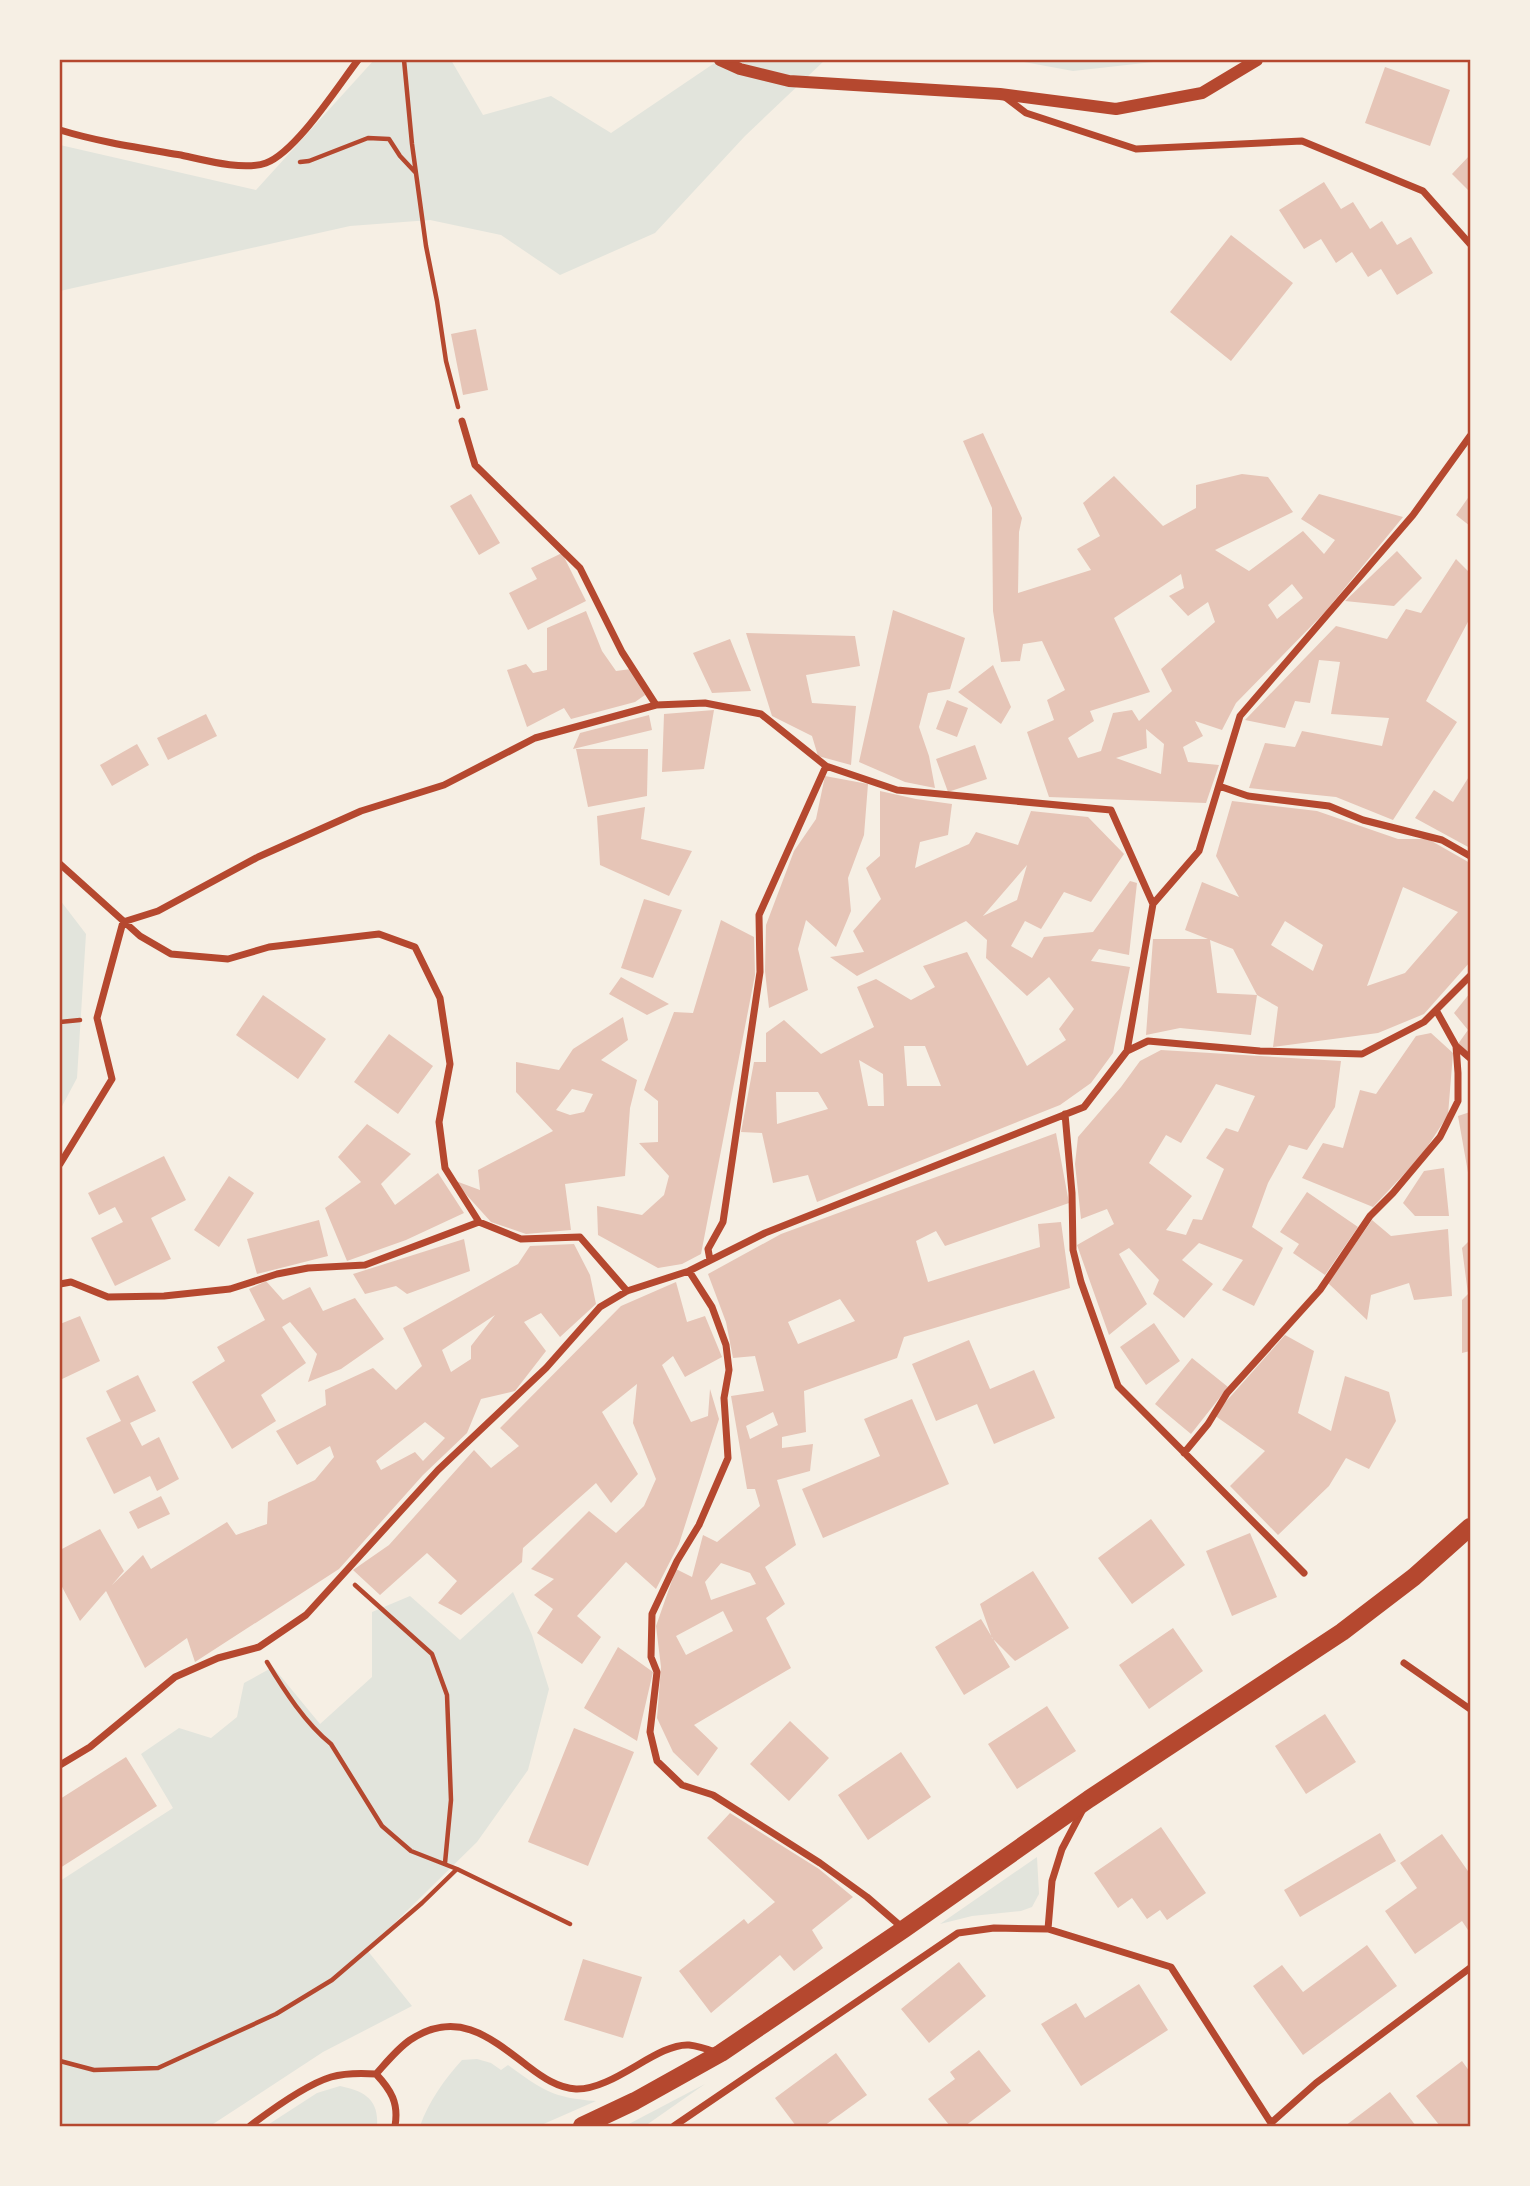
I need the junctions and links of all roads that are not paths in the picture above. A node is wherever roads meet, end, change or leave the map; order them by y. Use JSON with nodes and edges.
{"nodes":[{"id":1,"x":358,"y":60,"type":"edge"},
{"id":2,"x":720,"y":60,"type":"edge"},
{"id":3,"x":1256,"y":60,"type":"edge"},
{"id":4,"x":1000,"y":94,"type":"junction"},
{"id":5,"x":60,"y":130,"type":"edge"},
{"id":6,"x":1471,"y":244,"type":"edge"},
{"id":7,"x":462,"y":421,"type":"road end"},
{"id":8,"x":1471,"y":436,"type":"edge"},
{"id":9,"x":656,"y":705,"type":"junction"},
{"id":10,"x":826,"y":766,"type":"junction"},
{"id":11,"x":1219,"y":786,"type":"junction"},
{"id":12,"x":1471,"y":856,"type":"edge"},
{"id":13,"x":60,"y":864,"type":"edge"},
{"id":14,"x":1153,"y":904,"type":"junction"},
{"id":15,"x":123,"y":922,"type":"junction"},
{"id":16,"x":1471,"y":976,"type":"edge"},
{"id":17,"x":1436,"y":1010,"type":"junction"},
{"id":18,"x":1457,"y":1046,"type":"junction"},
{"id":19,"x":1127,"y":1051,"type":"junction"},
{"id":20,"x":1471,"y":1058,"type":"edge"},
{"id":21,"x":1065,"y":1114,"type":"junction"},
{"id":22,"x":60,"y":1164,"type":"edge"},
{"id":23,"x":479,"y":1222,"type":"junction"},
{"id":24,"x":710,"y":1260,"type":"junction"},
{"id":25,"x":690,"y":1270,"type":"junction"},
{"id":26,"x":60,"y":1284,"type":"edge"},
{"id":27,"x":627,"y":1291,"type":"junction"},
{"id":28,"x":1184,"y":1453,"type":"junction"},
{"id":29,"x":1471,"y":1527,"type":"edge"},
{"id":30,"x":1304,"y":1573,"type":"dead end"},
{"id":31,"x":1404,"y":1663,"type":"dead end"},
{"id":32,"x":1471,"y":1709,"type":"edge"},
{"id":33,"x":60,"y":1765,"type":"edge"},
{"id":34,"x":1089,"y":1799,"type":"junction"},
{"id":35,"x":904,"y":1929,"type":"junction"},
{"id":36,"x":1048,"y":1929,"type":"junction"},
{"id":37,"x":1471,"y":1968,"type":"edge"},
{"id":38,"x":721,"y":2053,"type":"junction"},
{"id":39,"x":376,"y":2074,"type":"junction"},
{"id":40,"x":1272,"y":2125,"type":"edge"},
{"id":41,"x":250,"y":2126,"type":"edge"},
{"id":42,"x":394,"y":2126,"type":"edge"},
{"id":43,"x":582,"y":2126,"type":"edge"},
{"id":44,"x":674,"y":2126,"type":"edge"}],
"edges":[{"from":1,"to":5,"type":"street"},
{"from":2,"to":4,"type":"street"},
{"from":3,"to":4,"type":"street"},
{"from":4,"to":6,"type":"street"},
{"from":7,"to":9,"type":"street"},
{"from":8,"to":11,"type":"street"},
{"from":9,"to":10,"type":"street"},
{"from":9,"to":15,"type":"street"},
{"from":10,"to":14,"type":"street"},
{"from":10,"to":24,"type":"street"},
{"from":11,"to":12,"type":"street"},
{"from":11,"to":14,"type":"street"},
{"from":13,"to":15,"type":"street"},
{"from":14,"to":19,"type":"street"},
{"from":15,"to":22,"type":"street"},
{"from":15,"to":23,"type":"street"},
{"from":16,"to":17,"type":"street"},
{"from":17,"to":18,"type":"street"},
{"from":17,"to":19,"type":"street"},
{"from":18,"to":20,"type":"street"},
{"from":18,"to":28,"type":"street"},
{"from":19,"to":21,"type":"street"},
{"from":21,"to":24,"type":"street"},
{"from":21,"to":28,"type":"street"},
{"from":23,"to":26,"type":"street"},
{"from":23,"to":27,"type":"street"},
{"from":24,"to":25,"type":"street"},
{"from":25,"to":27,"type":"street"},
{"from":25,"to":35,"type":"street"},
{"from":27,"to":33,"type":"street"},
{"from":28,"to":30,"type":"street"},
{"from":29,"to":34,"type":"main road"},
{"from":31,"to":32,"type":"street"},
{"from":34,"to":35,"type":"main road"},
{"from":34,"to":36,"type":"street"},
{"from":35,"to":38,"type":"main road"},
{"from":36,"to":40,"type":"street"},
{"from":36,"to":44,"type":"street"},
{"from":37,"to":40,"type":"street"},
{"from":38,"to":39,"type":"street"},
{"from":38,"to":43,"type":"main road"},
{"from":39,"to":41,"type":"street"},
{"from":39,"to":42,"type":"street"}]}
